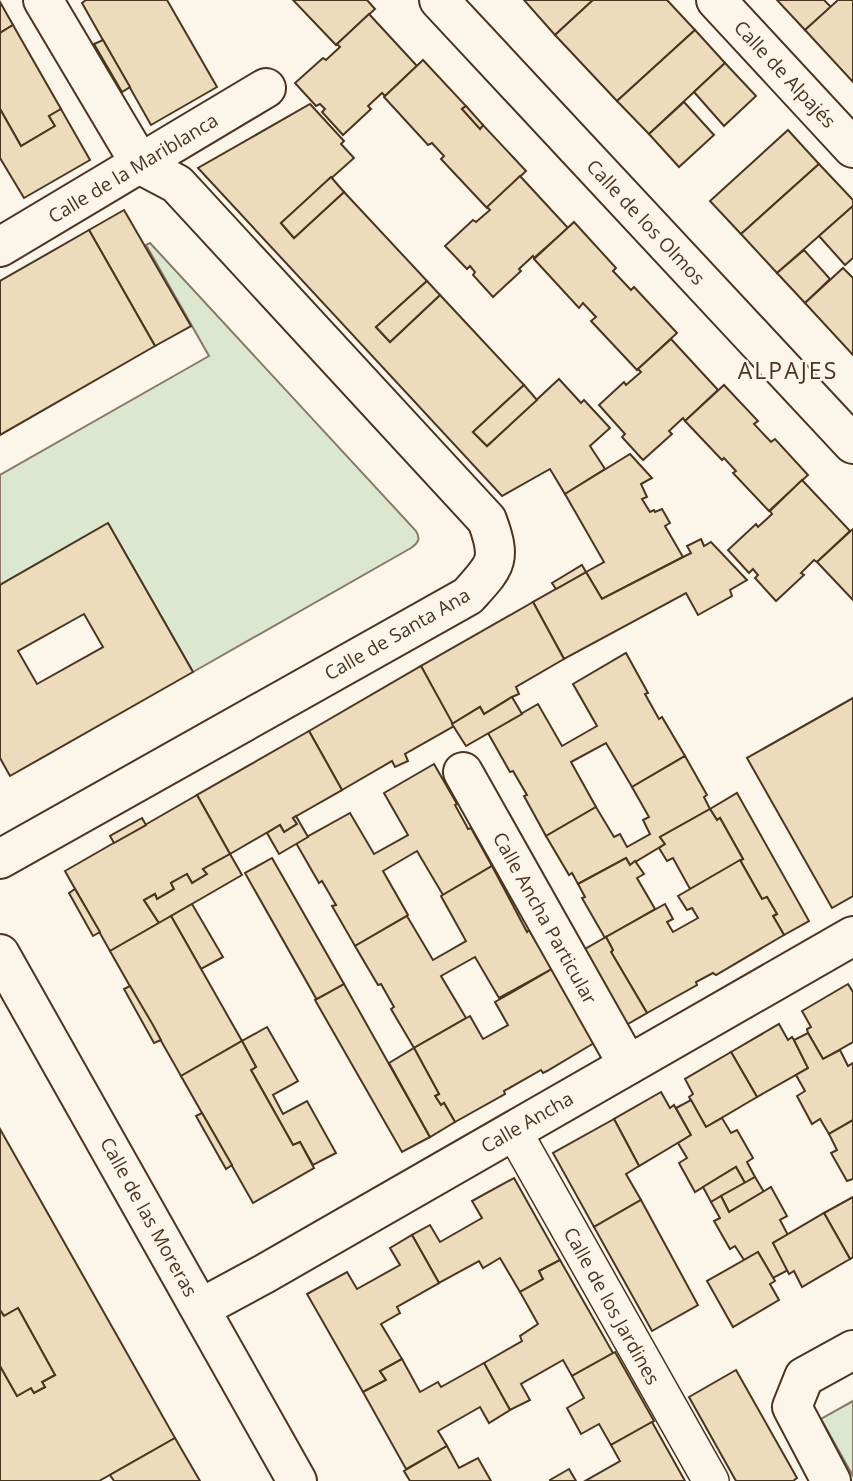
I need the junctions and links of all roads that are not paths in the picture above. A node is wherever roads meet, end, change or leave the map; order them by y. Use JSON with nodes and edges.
{"nodes":[{"id":1,"x":43,"y":0,"type":"edge"},
{"id":2,"x":439,"y":0,"type":"edge"},
{"id":3,"x":716,"y":0,"type":"edge"},
{"id":4,"x":266,"y":88,"type":"dead end"},
{"id":5,"x":853,"y":148,"type":"edge"},
{"id":6,"x":141,"y":165,"type":"junction"},
{"id":7,"x":0,"y":247,"type":"edge"},
{"id":8,"x":851,"y":437,"type":"edge"},
{"id":9,"x":463,"y":772,"type":"dead end"},
{"id":10,"x":0,"y":859,"type":"edge"},
{"id":11,"x":853,"y":936,"type":"edge"},
{"id":12,"x":0,"y":954,"type":"edge"},
{"id":13,"x":628,"y":1065,"type":"junction"},
{"id":14,"x":513,"y":1130,"type":"junction"},
{"id":15,"x":201,"y":1308,"type":"junction"},
{"id":16,"x":853,"y":1350,"type":"edge"},
{"id":17,"x":297,"y":1481,"type":"edge"},
{"id":18,"x":712,"y":1481,"type":"edge"},
{"id":19,"x":831,"y":1481,"type":"edge"}],
"edges":[{"from":1,"to":6,"type":"street"},
{"from":2,"to":8,"type":"street","name":"Calle de los Olmos"},
{"from":3,"to":5,"type":"street","name":"Calle de Alpajés"},
{"from":4,"to":6,"type":"street","name":"Calle de la Mariblanca"},
{"from":6,"to":7,"type":"street","name":"Calle de la Mariblanca"},
{"from":6,"to":10,"type":"street","name":"Calle de Santa Ana"},
{"from":9,"to":13,"type":"street","name":"Calle Ancha Particular"},
{"from":11,"to":13,"type":"street","name":"Calle Ancha"},
{"from":12,"to":15,"type":"street","name":"Calle de las Moreras"},
{"from":13,"to":14,"type":"street","name":"Calle Ancha"},
{"from":14,"to":15,"type":"street","name":"Calle Ancha"},
{"from":14,"to":18,"type":"street","name":"Calle de los Jardines"},
{"from":15,"to":17,"type":"street","name":"Calle de las Moreras"},
{"from":16,"to":19,"type":"street"}]}
